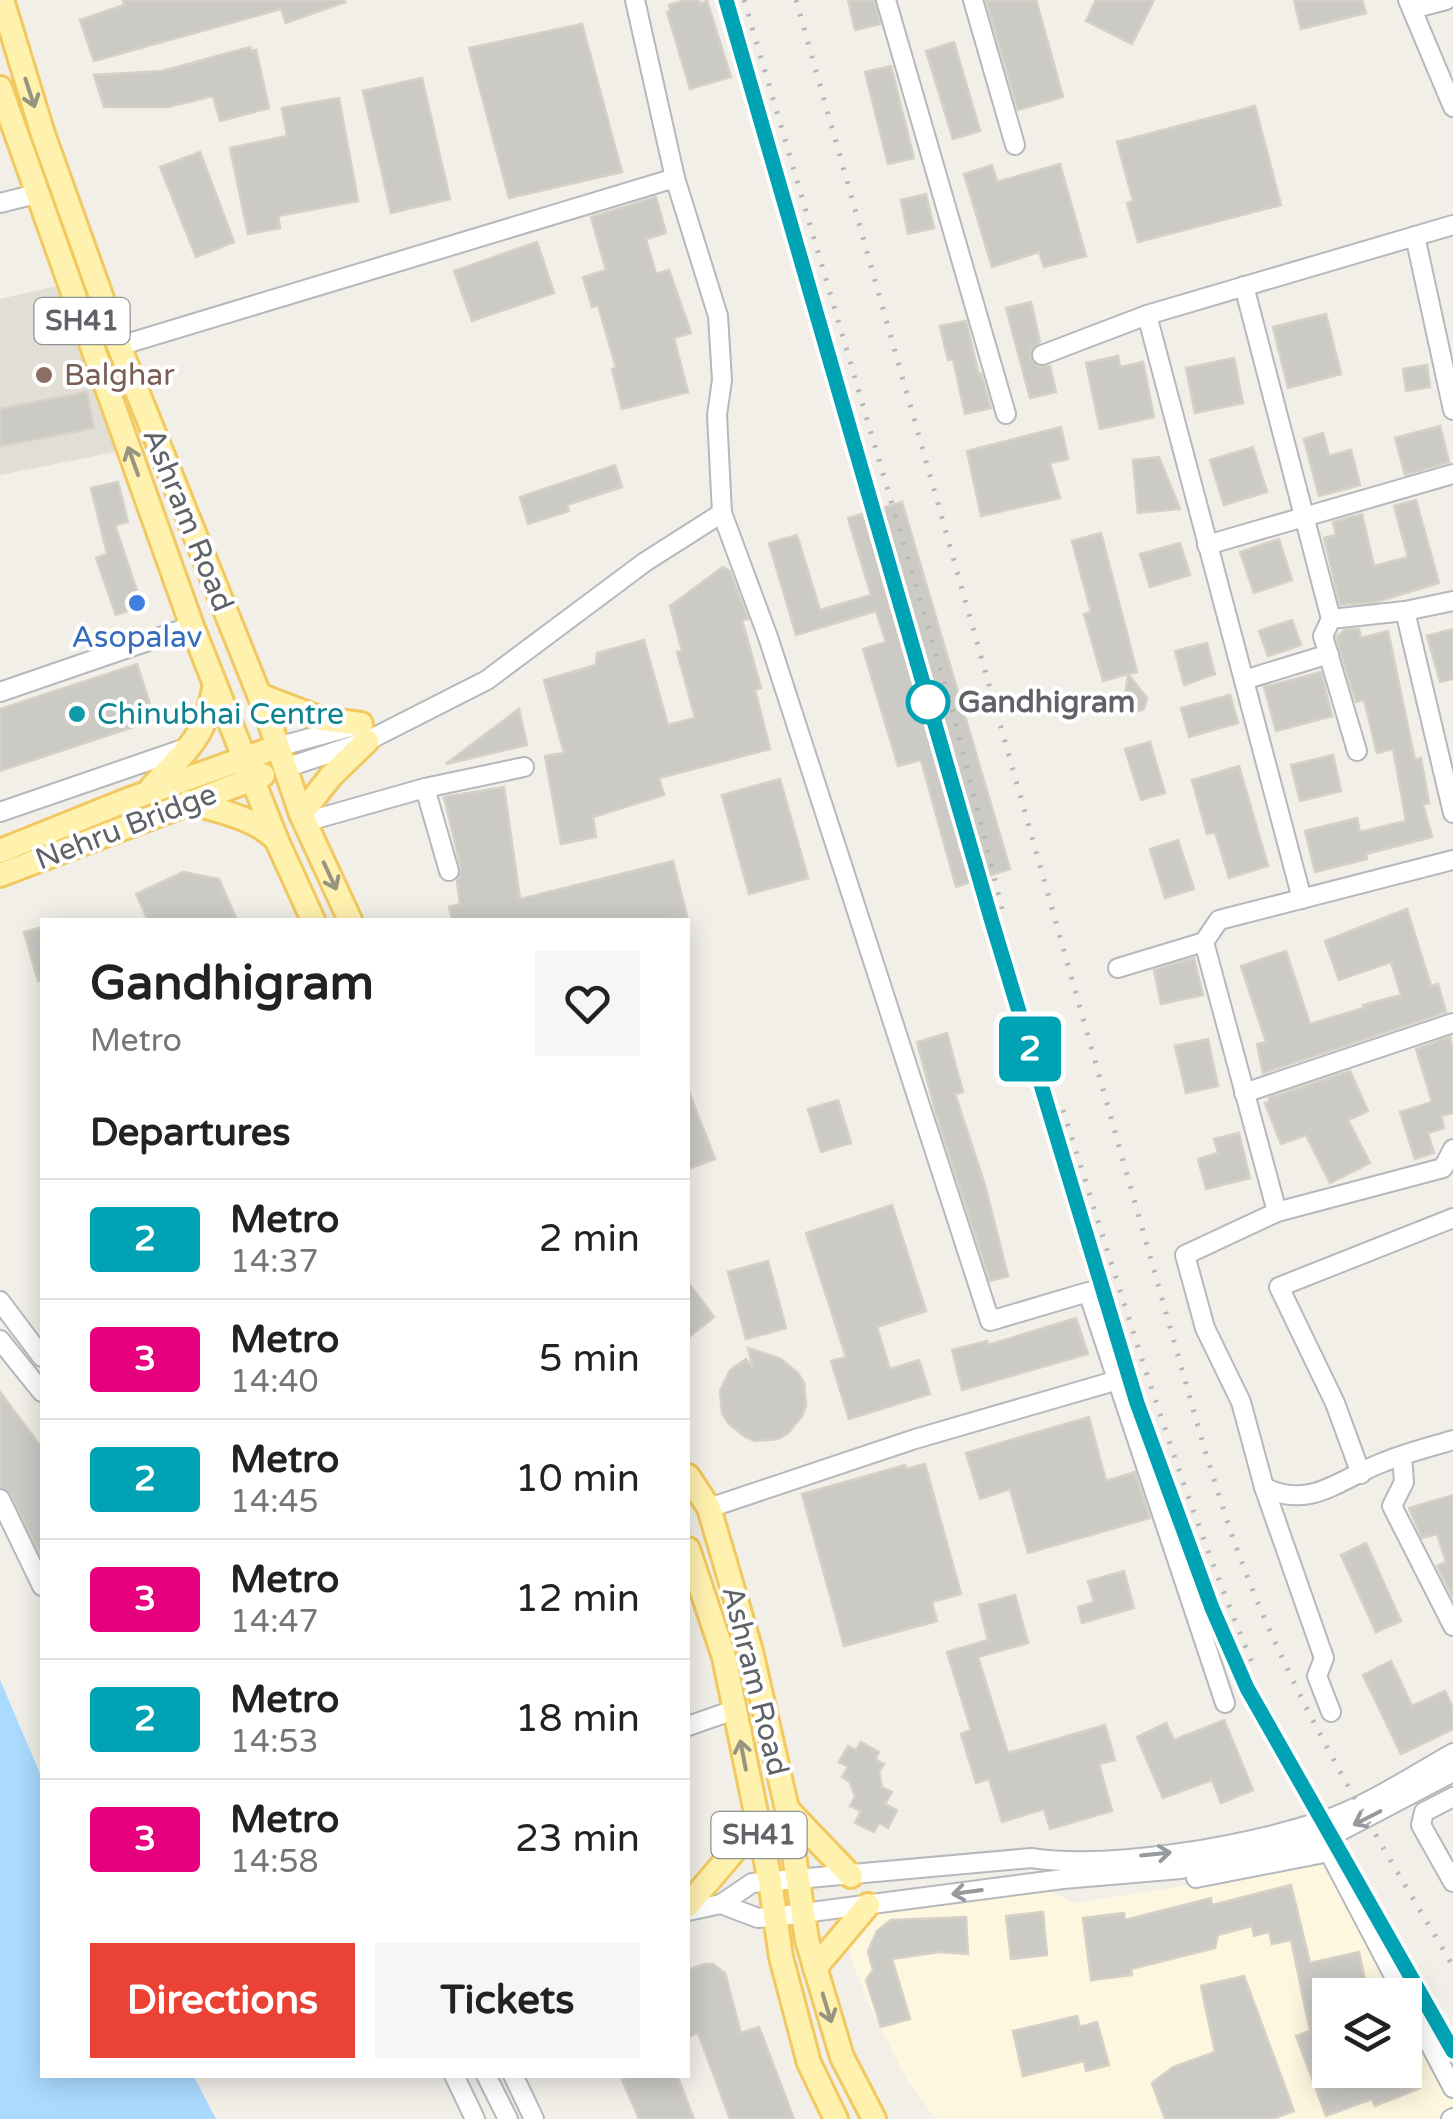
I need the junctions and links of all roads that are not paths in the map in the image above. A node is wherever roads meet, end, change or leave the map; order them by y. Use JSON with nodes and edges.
{"nodes":[{"id":1,"x":2,"y":0,"type":"edge"},
{"id":2,"x":635,"y":0,"type":"edge"},
{"id":3,"x":886,"y":0,"type":"edge"},
{"id":4,"x":973,"y":0,"type":"edge"},
{"id":5,"x":1446,"y":0,"type":"edge"},
{"id":6,"x":1410,"y":4,"type":"edge"},
{"id":7,"x":0,"y":88,"type":"edge"},
{"id":8,"x":1453,"y":107,"type":"edge"},
{"id":9,"x":1015,"y":146,"type":"dead end"},
{"id":10,"x":674,"y":178,"type":"junction"},
{"id":11,"x":36,"y":194,"type":"junction"},
{"id":12,"x":0,"y":204,"type":"edge"},
{"id":13,"x":1453,"y":225,"type":"edge"},
{"id":14,"x":1415,"y":236,"type":"junction"},
{"id":15,"x":1244,"y":286,"type":"junction"},
{"id":16,"x":1146,"y":314,"type":"junction"},
{"id":17,"x":119,"y":346,"type":"junction"},
{"id":18,"x":1042,"y":355,"type":"dead end"},
{"id":19,"x":1453,"y":410,"type":"edge"},
{"id":20,"x":1006,"y":414,"type":"dead end"},
{"id":21,"x":1453,"y":474,"type":"edge"},
{"id":22,"x":722,"y":513,"type":"junction"},
{"id":23,"x":1306,"y":514,"type":"junction"},
{"id":24,"x":1207,"y":545,"type":"junction"},
{"id":25,"x":1453,"y":601,"type":"edge"},
{"id":26,"x":1405,"y":611,"type":"junction"},
{"id":27,"x":1332,"y":619,"type":"junction"},
{"id":28,"x":192,"y":626,"type":"junction"},
{"id":29,"x":1329,"y":654,"type":"junction"},
{"id":30,"x":1244,"y":680,"type":"junction"},
{"id":31,"x":215,"y":685,"type":"junction"},
{"id":32,"x":0,"y":692,"type":"edge"},
{"id":33,"x":260,"y":696,"type":"junction"},
{"id":34,"x":372,"y":732,"type":"junction"},
{"id":35,"x":189,"y":747,"type":"junction"},
{"id":36,"x":1357,"y":751,"type":"dead end"},
{"id":37,"x":281,"y":757,"type":"junction"},
{"id":38,"x":524,"y":767,"type":"dead end"},
{"id":39,"x":248,"y":768,"type":"junction"},
{"id":40,"x":425,"y":788,"type":"junction"},
{"id":41,"x":146,"y":793,"type":"junction"},
{"id":42,"x":188,"y":802,"type":"junction"},
{"id":43,"x":0,"y":812,"type":"edge"},
{"id":44,"x":1453,"y":813,"type":"edge"},
{"id":45,"x":303,"y":818,"type":"junction"},
{"id":46,"x":277,"y":841,"type":"junction"},
{"id":47,"x":0,"y":851,"type":"edge"},
{"id":48,"x":1453,"y":860,"type":"edge"},
{"id":49,"x":449,"y":871,"type":"dead end"},
{"id":50,"x":0,"y":876,"type":"edge"},
{"id":51,"x":1302,"y":899,"type":"junction"},
{"id":52,"x":313,"y":918,"type":"edge"},
{"id":53,"x":349,"y":918,"type":"edge"},
{"id":54,"x":1204,"y":942,"type":"junction"},
{"id":55,"x":1118,"y":968,"type":"dead end"},
{"id":56,"x":1453,"y":1023,"type":"edge"},
{"id":57,"x":1244,"y":1092,"type":"junction"},
{"id":58,"x":1453,"y":1149,"type":"edge"},
{"id":59,"x":1276,"y":1212,"type":"junction"},
{"id":60,"x":1453,"y":1218,"type":"edge"},
{"id":61,"x":0,"y":1301,"type":"edge"},
{"id":62,"x":0,"y":1340,"type":"edge"},
{"id":63,"x":40,"y":1354,"type":"edge"},
{"id":64,"x":1118,"y":1380,"type":"junction"},
{"id":65,"x":40,"y":1390,"type":"edge"},
{"id":66,"x":1453,"y":1440,"type":"edge"},
{"id":67,"x":1402,"y":1456,"type":"junction"},
{"id":68,"x":1361,"y":1474,"type":"junction"},
{"id":69,"x":690,"y":1479,"type":"edge"},
{"id":70,"x":1264,"y":1487,"type":"junction"},
{"id":71,"x":0,"y":1500,"type":"edge"},
{"id":72,"x":709,"y":1508,"type":"junction"},
{"id":73,"x":690,"y":1555,"type":"edge"},
{"id":74,"x":40,"y":1582,"type":"edge"},
{"id":75,"x":1453,"y":1626,"type":"edge"},
{"id":76,"x":1225,"y":1703,"type":"dead end"},
{"id":77,"x":734,"y":1710,"type":"junction"},
{"id":78,"x":1331,"y":1712,"type":"dead end"},
{"id":79,"x":690,"y":1725,"type":"edge"},
{"id":80,"x":1453,"y":1753,"type":"edge"},
{"id":81,"x":1453,"y":1772,"type":"edge"},
{"id":82,"x":1453,"y":1797,"type":"edge"},
{"id":83,"x":787,"y":1809,"type":"junction"},
{"id":84,"x":757,"y":1824,"type":"junction"},
{"id":85,"x":851,"y":1876,"type":"junction"},
{"id":86,"x":798,"y":1878,"type":"junction"},
{"id":87,"x":1064,"y":1879,"type":"junction"},
{"id":88,"x":770,"y":1881,"type":"junction"},
{"id":89,"x":1453,"y":1882,"type":"edge"},
{"id":90,"x":721,"y":1904,"type":"junction"},
{"id":91,"x":868,"y":1905,"type":"junction"},
{"id":92,"x":690,"y":1906,"type":"edge"},
{"id":93,"x":690,"y":1908,"type":"edge"},
{"id":94,"x":802,"y":1913,"type":"junction"},
{"id":95,"x":773,"y":1916,"type":"junction"},
{"id":96,"x":815,"y":1968,"type":"junction"},
{"id":97,"x":1395,"y":1978,"type":"edge"},
{"id":98,"x":1422,"y":2030,"type":"edge"},
{"id":99,"x":455,"y":2078,"type":"edge"},
{"id":100,"x":488,"y":2078,"type":"edge"},
{"id":101,"x":514,"y":2078,"type":"edge"},
{"id":102,"x":1453,"y":2088,"type":"edge"},
{"id":103,"x":475,"y":2119,"type":"edge"},
{"id":104,"x":508,"y":2119,"type":"edge"},
{"id":105,"x":534,"y":2119,"type":"edge"},
{"id":106,"x":836,"y":2119,"type":"edge"},
{"id":107,"x":874,"y":2119,"type":"edge"}],
"edges":[{"from":1,"to":17,"type":"main road","name":"Ashram Road","one_way":true},
{"from":2,"to":10,"type":"street"},
{"from":3,"to":20,"type":"street"},
{"from":4,"to":9,"type":"street"},
{"from":5,"to":6,"type":"street"},
{"from":6,"to":8,"type":"street"},
{"from":7,"to":11,"type":"main road","name":"Ashram Road","number":"SH41"},
{"from":10,"to":17,"type":"street"},
{"from":10,"to":22,"type":"street"},
{"from":11,"to":12,"type":"street"},
{"from":28,"to":11,"type":"main road","name":"Ashram Road","number":"SH41","one_way":true},
{"from":13,"to":14,"type":"street"},
{"from":14,"to":15,"type":"street"},
{"from":14,"to":19,"type":"street"},
{"from":15,"to":16,"type":"street"},
{"from":15,"to":23,"type":"street"},
{"from":16,"to":18,"type":"street"},
{"from":16,"to":24,"type":"street"},
{"from":17,"to":33,"type":"main road","name":"Ashram Road"},
{"from":21,"to":23,"type":"street"},
{"from":22,"to":34,"type":"street"},
{"from":22,"to":64,"type":"street"},
{"from":23,"to":24,"type":"street"},
{"from":23,"to":27,"type":"street"},
{"from":24,"to":30,"type":"street"},
{"from":25,"to":26,"type":"street"},
{"from":26,"to":27,"type":"street"},
{"from":26,"to":44,"type":"street"},
{"from":27,"to":29,"type":"street"},
{"from":28,"to":31,"type":"main road","name":"Ashram Road","number":"SH41"},
{"from":28,"to":32,"type":"street"},
{"from":29,"to":30,"type":"street"},
{"from":29,"to":36,"type":"street"},
{"from":30,"to":51,"type":"street"},
{"from":31,"to":35,"type":"main road"},
{"from":31,"to":39,"type":"main road","name":"Ashram Road","number":"SH41"},
{"from":33,"to":34,"type":"main road"},
{"from":33,"to":37,"type":"main road","name":"Ashram Road"},
{"from":34,"to":37,"type":"street"},
{"from":34,"to":45,"type":"main road"},
{"from":35,"to":41,"type":"main road"},
{"from":35,"to":43,"type":"street"},
{"from":37,"to":39,"type":"main road"},
{"from":37,"to":45,"type":"main road","name":"Ashram Road"},
{"from":38,"to":40,"type":"street"},
{"from":39,"to":41,"type":"main road","name":"Nehru Bridge"},
{"from":39,"to":42,"type":"main road","name":"Nehru Bridge"},
{"from":39,"to":46,"type":"main road","name":"Ashram Road","number":"SH41"},
{"from":40,"to":45,"type":"street"},
{"from":40,"to":49,"type":"street"},
{"from":41,"to":47,"type":"main road","name":"Nehru Bridge"},
{"from":42,"to":46,"type":"main road"},
{"from":42,"to":50,"type":"main road","name":"Nehru Bridge"},
{"from":45,"to":53,"type":"main road","name":"Ashram Road","one_way":true},
{"from":46,"to":52,"type":"main road","name":"Ashram Road","number":"SH41"},
{"from":48,"to":51,"type":"street"},
{"from":51,"to":54,"type":"street"},
{"from":54,"to":55,"type":"street"},
{"from":54,"to":57,"type":"street"},
{"from":56,"to":57,"type":"street"},
{"from":57,"to":59,"type":"street"},
{"from":58,"to":59,"type":"street"},
{"from":59,"to":70,"type":"street"},
{"from":60,"to":68,"type":"street"},
{"from":61,"to":63,"type":"street"},
{"from":62,"to":65,"type":"street"},
{"from":64,"to":72,"type":"street"},
{"from":64,"to":76,"type":"street"},
{"from":66,"to":67,"type":"street"},
{"from":67,"to":68,"type":"street"},
{"from":67,"to":75,"type":"street"},
{"from":68,"to":70,"type":"street"},
{"from":69,"to":72,"type":"main road","name":"Ashram Road"},
{"from":70,"to":78,"type":"street"},
{"from":71,"to":74,"type":"street"},
{"from":72,"to":83,"type":"main road","name":"Ashram Road"},
{"from":73,"to":77,"type":"main road","name":"Ashram Road","number":"SH41"},
{"from":77,"to":79,"type":"street"},
{"from":84,"to":77,"type":"main road","name":"Ashram Road","number":"SH41","one_way":true},
{"from":85,"to":80,"type":"street","one_way":true},
{"from":81,"to":87,"type":"street","one_way":true},
{"from":82,"to":89,"type":"street"},
{"from":83,"to":85,"type":"main road"},
{"from":83,"to":86,"type":"main road","name":"Ashram Road"},
{"from":84,"to":88,"type":"main road","name":"Ashram Road","number":"SH41"},
{"from":84,"to":92,"type":"main road"},
{"from":85,"to":86,"type":"street"},
{"from":86,"to":88,"type":"street"},
{"from":86,"to":94,"type":"main road","name":"Ashram Road"},
{"from":87,"to":91,"type":"street","one_way":true},
{"from":87,"to":97,"type":"street"},
{"from":88,"to":90,"type":"street"},
{"from":88,"to":95,"type":"main road","name":"Ashram Road","number":"SH41"},
{"from":90,"to":93,"type":"street"},
{"from":90,"to":95,"type":"street"},
{"from":91,"to":94,"type":"street"},
{"from":91,"to":96,"type":"main road"},
{"from":94,"to":95,"type":"street"},
{"from":94,"to":96,"type":"main road","name":"Ashram Road"},
{"from":95,"to":106,"type":"main road","name":"Ashram Road","number":"SH41"},
{"from":96,"to":107,"type":"main road","name":"Ashram Road","one_way":true},
{"from":98,"to":102,"type":"street"},
{"from":99,"to":103,"type":"street"},
{"from":100,"to":104,"type":"street"},
{"from":101,"to":105,"type":"street"}]}
